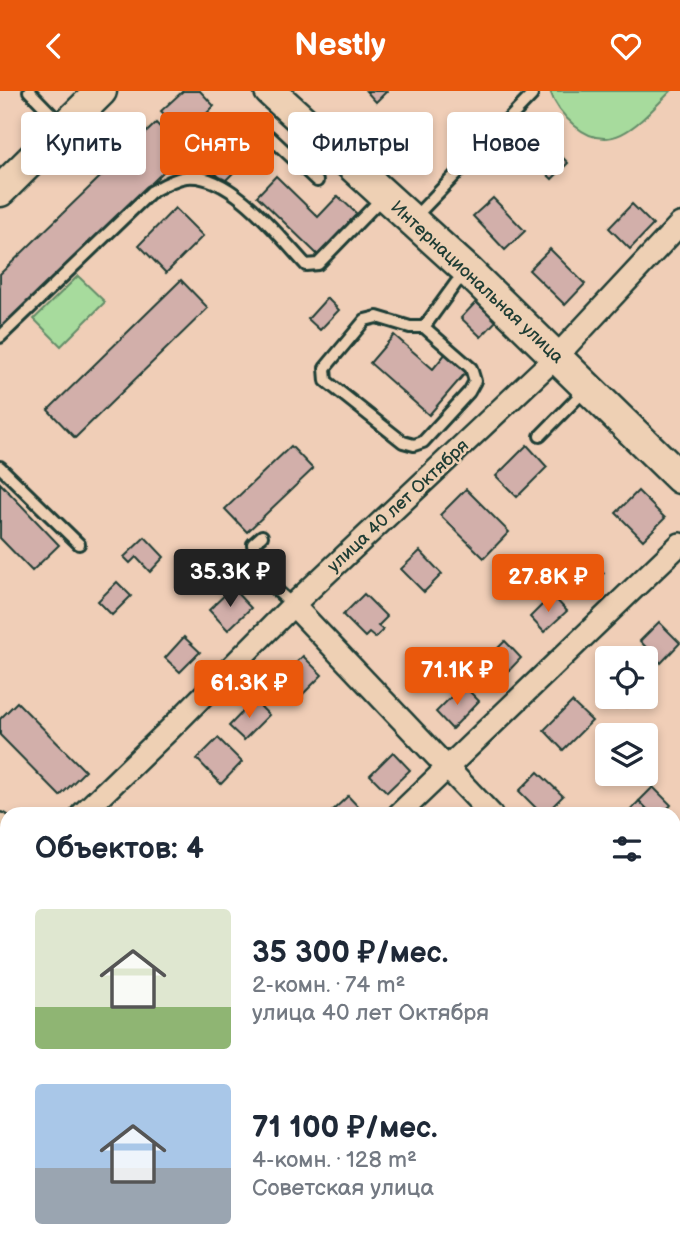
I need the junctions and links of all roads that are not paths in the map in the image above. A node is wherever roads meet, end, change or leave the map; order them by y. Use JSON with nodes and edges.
{"nodes":[{"id":1,"x":29,"y":91,"type":"edge"},
{"id":2,"x":101,"y":91,"type":"edge"},
{"id":3,"x":270,"y":91,"type":"edge"},
{"id":4,"x":532,"y":95,"type":"dead end"},
{"id":5,"x":49,"y":112,"type":"edge"},
{"id":6,"x":81,"y":112,"type":"edge"},
{"id":7,"x":274,"y":140,"type":"edge"},
{"id":8,"x":21,"y":171,"type":"edge"},
{"id":9,"x":317,"y":181,"type":"dead end"},
{"id":10,"x":0,"y":191,"type":"edge"},
{"id":11,"x":385,"y":196,"type":"junction"},
{"id":12,"x":411,"y":221,"type":"junction"},
{"id":13,"x":680,"y":224,"type":"edge"},
{"id":14,"x":469,"y":272,"type":"junction"},
{"id":15,"x":424,"y":327,"type":"junction"},
{"id":16,"x":0,"y":337,"type":"edge"},
{"id":17,"x":557,"y":356,"type":"junction"},
{"id":18,"x":588,"y":387,"type":"junction"},
{"id":19,"x":540,"y":436,"type":"dead end"},
{"id":20,"x":0,"y":467,"type":"edge"},
{"id":21,"x":680,"y":478,"type":"edge"},
{"id":22,"x":262,"y":536,"type":"dead end"},
{"id":23,"x":79,"y":544,"type":"dead end"},
{"id":24,"x":680,"y":544,"type":"edge"},
{"id":25,"x":293,"y":605,"type":"junction"},
{"id":26,"x":446,"y":766,"type":"junction"},
{"id":27,"x":89,"y":807,"type":"edge"},
{"id":28,"x":406,"y":807,"type":"edge"},
{"id":29,"x":484,"y":807,"type":"edge"}],
"edges":[{"from":1,"to":5,"type":"lane"},
{"from":2,"to":6,"type":"main road"},
{"from":3,"to":11,"type":"main road","name":"Интернациональная улица"},
{"from":4,"to":12,"type":"lane"},
{"from":7,"to":9,"type":"lane"},
{"from":8,"to":10,"type":"main road"},
{"from":11,"to":12,"type":"main road","name":"Интернациональная улица"},
{"from":11,"to":16,"type":"lane"},
{"from":12,"to":14,"type":"main road","name":"Интернациональная улица"},
{"from":13,"to":17,"type":"street","name":"улица 40 лет Октября"},
{"from":14,"to":15,"type":"lane"},
{"from":14,"to":17,"type":"main road","name":"Интернациональная улица"},
{"from":15,"to":15,"type":"lane"},
{"from":17,"to":18,"type":"main road","name":"Интернациональная улица"},
{"from":17,"to":25,"type":"street","name":"улица 40 лет Октября"},
{"from":18,"to":19,"type":"lane"},
{"from":18,"to":21,"type":"main road","name":"Интернациональная улица"},
{"from":20,"to":23,"type":"lane"},
{"from":22,"to":25,"type":"lane"},
{"from":24,"to":26,"type":"street"},
{"from":25,"to":26,"type":"street"},
{"from":25,"to":27,"type":"street","name":"улица 40 лет Октября"},
{"from":26,"to":28,"type":"street"},
{"from":26,"to":29,"type":"street"}]}
